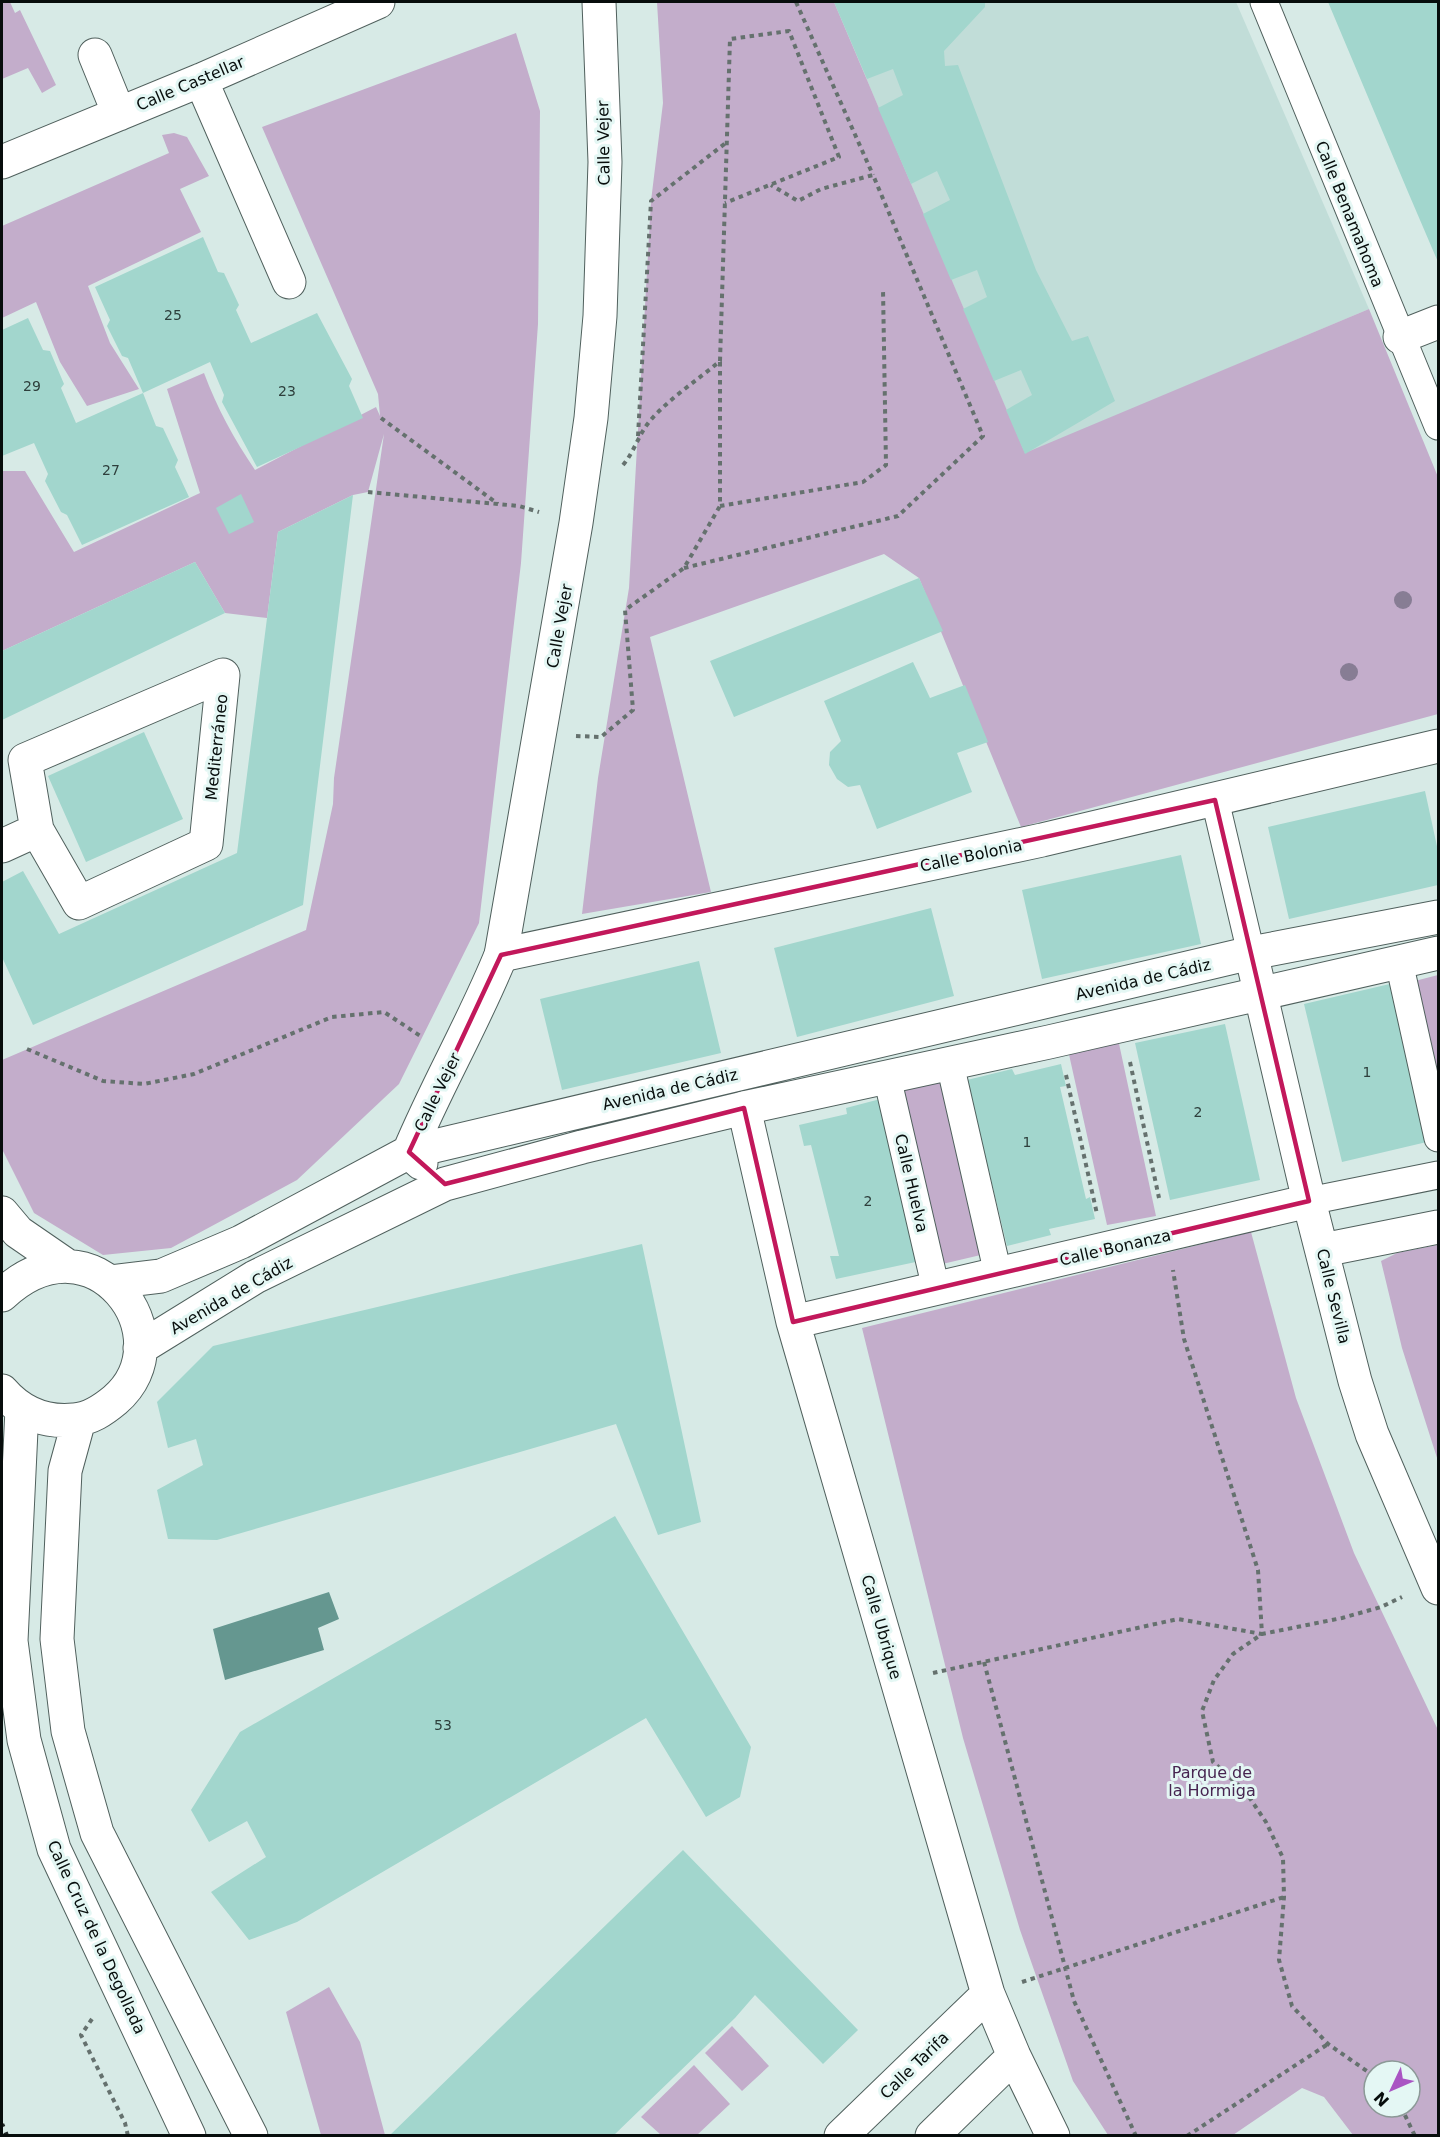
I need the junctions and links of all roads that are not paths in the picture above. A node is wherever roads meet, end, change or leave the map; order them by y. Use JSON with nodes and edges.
{"nodes":[{"id":1,"x":378,"y":2,"type":"edge"},
{"id":2,"x":1264,"y":2,"type":"edge"},
{"id":3,"x":595,"y":11,"type":"edge"},
{"id":4,"x":95,"y":55,"type":"dead end"},
{"id":5,"x":201,"y":80,"type":"junction"},
{"id":6,"x":119,"y":114,"type":"junction"},
{"id":7,"x":2,"y":162,"type":"edge"},
{"id":8,"x":289,"y":282,"type":"dead end"},
{"id":9,"x":1438,"y":322,"type":"edge"},
{"id":10,"x":1400,"y":338,"type":"junction"},
{"id":11,"x":1438,"y":426,"type":"edge"},
{"id":12,"x":1438,"y":746,"type":"edge"},
{"id":13,"x":1215,"y":800,"type":"junction"},
{"id":14,"x":37,"y":830,"type":"junction"},
{"id":15,"x":2,"y":846,"type":"edge"},
{"id":16,"x":1438,"y":918,"type":"edge"},
{"id":17,"x":1251,"y":953,"type":"junction"},
{"id":18,"x":1438,"y":953,"type":"edge"},
{"id":19,"x":501,"y":955,"type":"junction"},
{"id":20,"x":1399,"y":962,"type":"junction"},
{"id":21,"x":1260,"y":994,"type":"junction"},
{"id":22,"x":950,"y":1064,"type":"junction"},
{"id":23,"x":887,"y":1077,"type":"junction"},
{"id":24,"x":744,"y":1108,"type":"junction"},
{"id":25,"x":1438,"y":1138,"type":"edge"},
{"id":26,"x":409,"y":1152,"type":"junction"},
{"id":27,"x":1438,"y":1175,"type":"edge"},
{"id":28,"x":445,"y":1184,"type":"junction"},
{"id":29,"x":1309,"y":1202,"type":"junction"},
{"id":30,"x":2,"y":1213,"type":"edge"},
{"id":31,"x":1438,"y":1227,"type":"edge"},
{"id":32,"x":356,"y":1228,"type":"junction"},
{"id":33,"x":1323,"y":1250,"type":"junction"},
{"id":34,"x":66,"y":1265,"type":"junction"},
{"id":35,"x":998,"y":1274,"type":"junction"},
{"id":36,"x":111,"y":1282,"type":"junction"},
{"id":37,"x":936,"y":1289,"type":"junction"},
{"id":38,"x":2,"y":1295,"type":"edge"},
{"id":39,"x":793,"y":1322,"type":"junction"},
{"id":40,"x":140,"y":1348,"type":"junction"},
{"id":41,"x":12,"y":1400,"type":"edge"},
{"id":42,"x":79,"y":1420,"type":"junction"},
{"id":43,"x":1437,"y":1584,"type":"edge"},
{"id":44,"x":988,"y":1994,"type":"junction"},
{"id":45,"x":1014,"y":2056,"type":"junction"},
{"id":46,"x":189,"y":2136,"type":"edge"},
{"id":47,"x":251,"y":2136,"type":"edge"},
{"id":48,"x":841,"y":2136,"type":"edge"},
{"id":49,"x":932,"y":2136,"type":"edge"},
{"id":50,"x":1053,"y":2136,"type":"edge"}],
"edges":[{"from":1,"to":5,"type":"street","name":"Calle Castellar"},
{"from":2,"to":10,"type":"street","name":"Calle Benamahoma"},
{"from":3,"to":19,"type":"street","name":"Calle Vejer"},
{"from":4,"to":6,"type":"street"},
{"from":5,"to":6,"type":"street","name":"Calle Castellar"},
{"from":5,"to":8,"type":"street"},
{"from":6,"to":7,"type":"street","name":"Calle Castellar"},
{"from":9,"to":10,"type":"street"},
{"from":10,"to":11,"type":"street","name":"Calle Benamahoma"},
{"from":12,"to":13,"type":"street","name":"Calle Bolonia"},
{"from":13,"to":17,"type":"street"},
{"from":13,"to":19,"type":"street","name":"Calle Bolonia"},
{"from":14,"to":14,"type":"street","name":"Mediterráneo"},
{"from":14,"to":15,"type":"street"},
{"from":16,"to":17,"type":"street","name":"Avenida de Cádiz"},
{"from":17,"to":21,"type":"street"},
{"from":17,"to":26,"type":"street","name":"Avenida de Cádiz"},
{"from":18,"to":20,"type":"street","name":"Avenida de Cádiz"},
{"from":19,"to":26,"type":"street","name":"Calle Vejer"},
{"from":20,"to":21,"type":"street","name":"Avenida de Cádiz"},
{"from":20,"to":25,"type":"street"},
{"from":21,"to":22,"type":"street","name":"Avenida de Cádiz"},
{"from":21,"to":29,"type":"street","name":"Calle Sevilla"},
{"from":22,"to":23,"type":"street","name":"Avenida de Cádiz"},
{"from":22,"to":35,"type":"street"},
{"from":23,"to":24,"type":"street","name":"Avenida de Cádiz"},
{"from":23,"to":37,"type":"street","name":"Calle Huelva"},
{"from":24,"to":28,"type":"street","name":"Avenida de Cádiz"},
{"from":24,"to":39,"type":"street","name":"Calle Ubrique"},
{"from":26,"to":28,"type":"street","name":"Calle Vejer"},
{"from":26,"to":32,"type":"street"},
{"from":26,"to":36,"type":"street","name":"Avenida de Cádiz"},
{"from":27,"to":29,"type":"street","name":"Calle Bonanza"},
{"from":28,"to":32,"type":"street","name":"Avenida de Cádiz"},
{"from":29,"to":33,"type":"street","name":"Calle Sevilla"},
{"from":29,"to":35,"type":"street","name":"Calle Bonanza"},
{"from":30,"to":34,"type":"street"},
{"from":31,"to":33,"type":"street"},
{"from":32,"to":40,"type":"street","name":"Avenida de Cádiz"},
{"from":33,"to":43,"type":"street","name":"Calle Sevilla"},
{"from":34,"to":36,"type":"street"},
{"from":34,"to":38,"type":"street"},
{"from":35,"to":37,"type":"street","name":"Calle Bonanza"},
{"from":36,"to":40,"type":"street"},
{"from":37,"to":39,"type":"street","name":"Calle Bonanza"},
{"from":39,"to":44,"type":"street","name":"Calle Ubrique"},
{"from":40,"to":42,"type":"street"},
{"from":41,"to":42,"type":"street"},
{"from":41,"to":46,"type":"street","name":"Calle Cruz de la Degollada"},
{"from":42,"to":47,"type":"street"},
{"from":44,"to":45,"type":"street","name":"Calle Ubrique"},
{"from":44,"to":48,"type":"street","name":"Calle Tarifa"},
{"from":45,"to":49,"type":"street"},
{"from":45,"to":50,"type":"street","name":"Calle Ubrique"}]}
